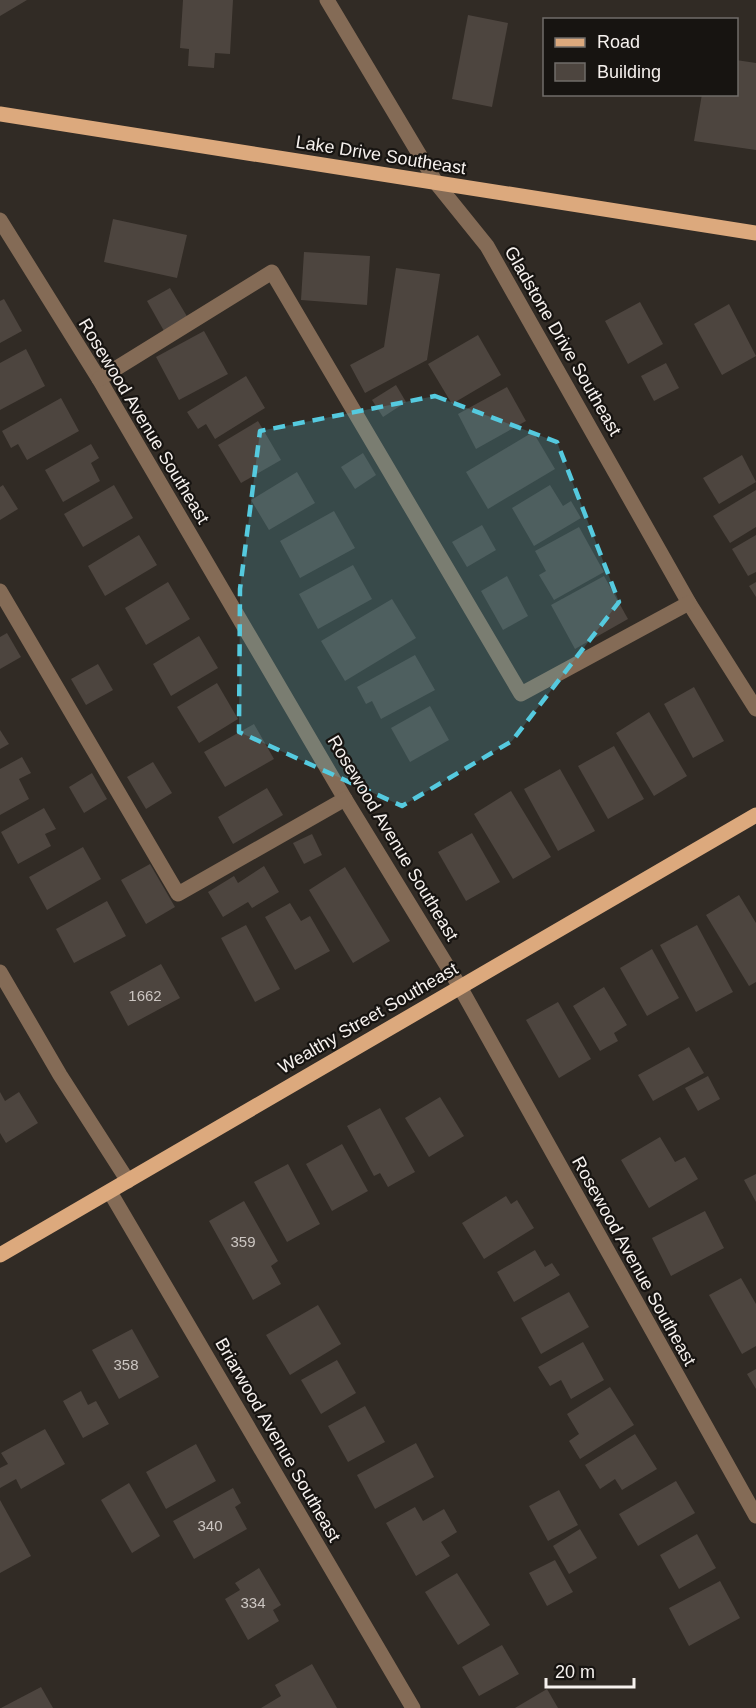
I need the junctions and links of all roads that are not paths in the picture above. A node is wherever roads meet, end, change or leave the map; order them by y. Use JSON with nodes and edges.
{"nodes":[{"id":1,"x":327,"y":0,"type":"edge"},
{"id":2,"x":0,"y":114,"type":"edge"},
{"id":3,"x":437,"y":184,"type":"junction"},
{"id":4,"x":0,"y":219,"type":"edge"},
{"id":5,"x":756,"y":233,"type":"edge"},
{"id":6,"x":99,"y":380,"type":"junction"},
{"id":7,"x":0,"y":591,"type":"edge"},
{"id":8,"x":689,"y":603,"type":"junction"},
{"id":9,"x":756,"y":709,"type":"edge"},
{"id":10,"x":345,"y":799,"type":"junction"},
{"id":11,"x":756,"y":815,"type":"edge"},
{"id":12,"x":0,"y":972,"type":"edge"},
{"id":13,"x":460,"y":987,"type":"junction"},
{"id":14,"x":128,"y":1181,"type":"junction"},
{"id":15,"x":110,"y":1192,"type":"junction"},
{"id":16,"x":0,"y":1255,"type":"edge"},
{"id":17,"x":756,"y":1516,"type":"edge"},
{"id":18,"x":413,"y":1708,"type":"edge"}],
"edges":[{"from":1,"to":3,"type":"street","name":"Gladstone Drive Southeast"},
{"from":2,"to":3,"type":"main road","name":"Lake Drive Southeast"},
{"from":3,"to":5,"type":"main road","name":"Lake Drive Southeast"},
{"from":3,"to":8,"type":"street","name":"Gladstone Drive Southeast"},
{"from":4,"to":6,"type":"street","name":"Rosewood Avenue Southeast"},
{"from":6,"to":8,"type":"street"},
{"from":6,"to":10,"type":"street","name":"Rosewood Avenue Southeast"},
{"from":7,"to":10,"type":"street"},
{"from":8,"to":9,"type":"street","name":"Gladstone Drive Southeast"},
{"from":10,"to":13,"type":"street","name":"Rosewood Avenue Southeast"},
{"from":11,"to":13,"type":"main road","name":"Wealthy Street Southeast"},
{"from":12,"to":14,"type":"street"},
{"from":13,"to":14,"type":"main road","name":"Wealthy Street Southeast"},
{"from":13,"to":17,"type":"street","name":"Rosewood Avenue Southeast"},
{"from":14,"to":15,"type":"main road","name":"Wealthy Street Southeast"},
{"from":15,"to":16,"type":"main road","name":"Wealthy Street Southeast"},
{"from":15,"to":18,"type":"street","name":"Briarwood Avenue Southeast"}]}
